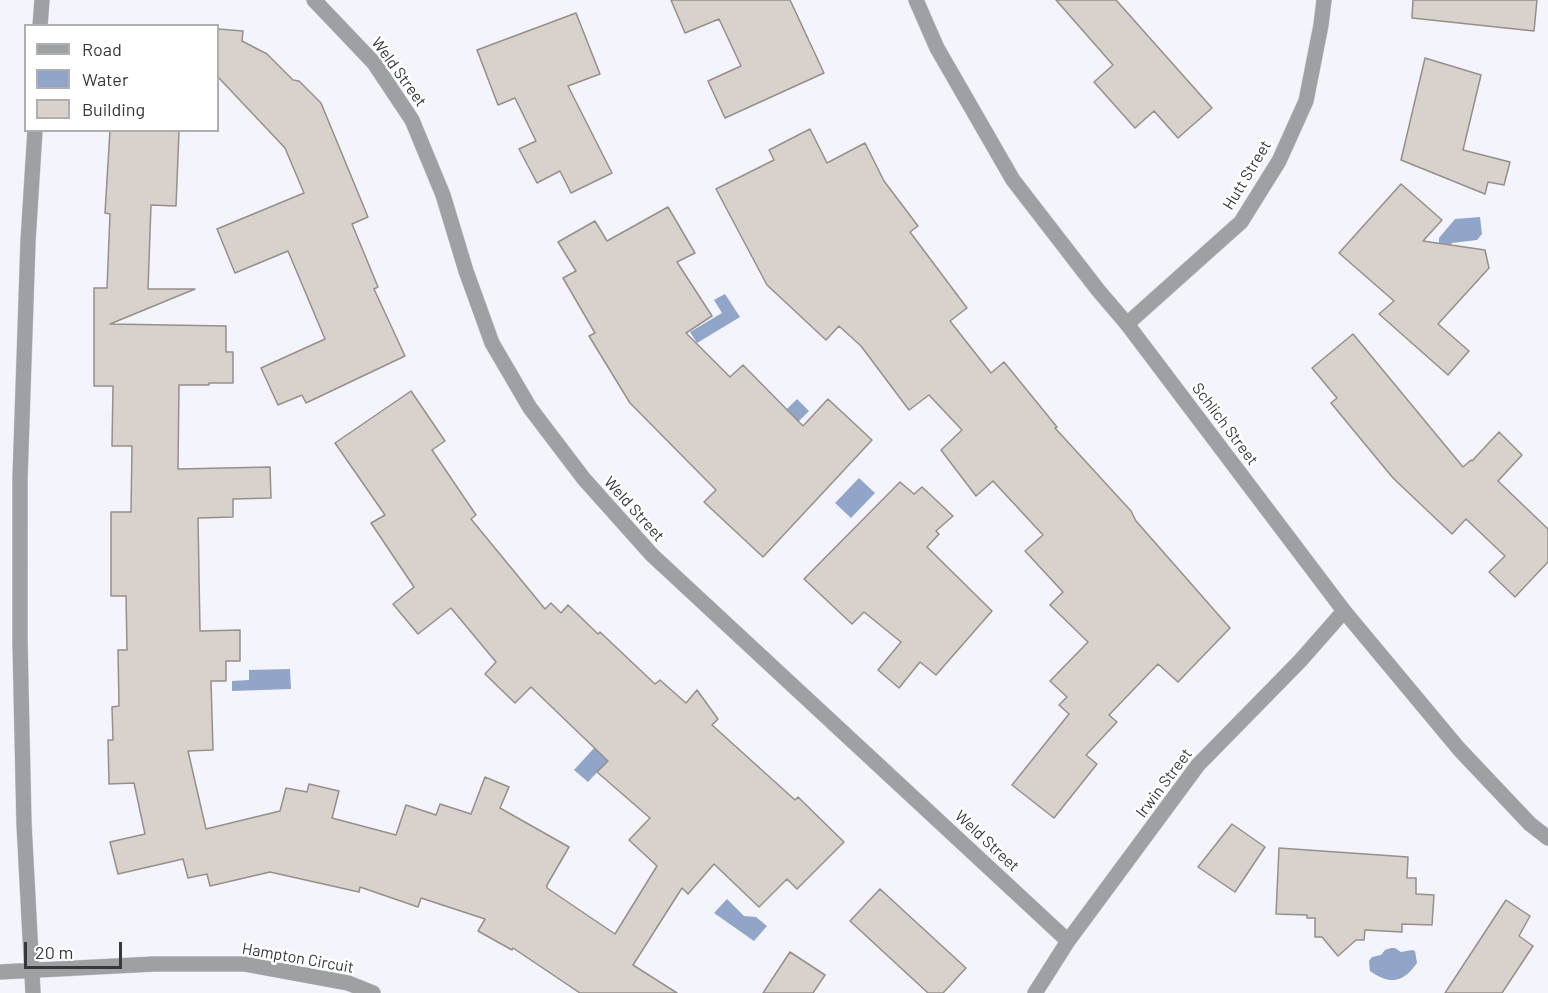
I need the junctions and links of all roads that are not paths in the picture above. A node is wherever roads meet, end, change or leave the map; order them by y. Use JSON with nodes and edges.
{"nodes":[{"id":1,"x":42,"y":0,"type":"edge"},
{"id":2,"x":314,"y":0,"type":"edge"},
{"id":3,"x":916,"y":0,"type":"edge"},
{"id":4,"x":1324,"y":0,"type":"edge"},
{"id":5,"x":40,"y":24,"type":"edge"},
{"id":6,"x":34,"y":132,"type":"edge"},
{"id":7,"x":1127,"y":324,"type":"junction"},
{"id":8,"x":1344,"y":611,"type":"junction"},
{"id":9,"x":1548,"y":838,"type":"edge"},
{"id":10,"x":1068,"y":940,"type":"junction"},
{"id":11,"x":32,"y":970,"type":"junction"},
{"id":12,"x":0,"y":972,"type":"edge"},
{"id":13,"x":33,"y":993,"type":"edge"},
{"id":14,"x":373,"y":993,"type":"edge"},
{"id":15,"x":1035,"y":993,"type":"edge"}],
"edges":[{"from":1,"to":5,"type":"street"},
{"from":2,"to":10,"type":"street","name":"Weld Street"},
{"from":3,"to":7,"type":"street","name":"Schlich Street"},
{"from":4,"to":7,"type":"street","name":"Hutt Street"},
{"from":6,"to":11,"type":"street"},
{"from":7,"to":8,"type":"street","name":"Schlich Street"},
{"from":8,"to":9,"type":"street","name":"Schlich Street"},
{"from":8,"to":10,"type":"street","name":"Irwin Street"},
{"from":10,"to":15,"type":"street","name":"Irwin Street"},
{"from":11,"to":12,"type":"street","name":"Hampton Circuit"},
{"from":11,"to":13,"type":"street"},
{"from":11,"to":14,"type":"street","name":"Hampton Circuit"}]}
